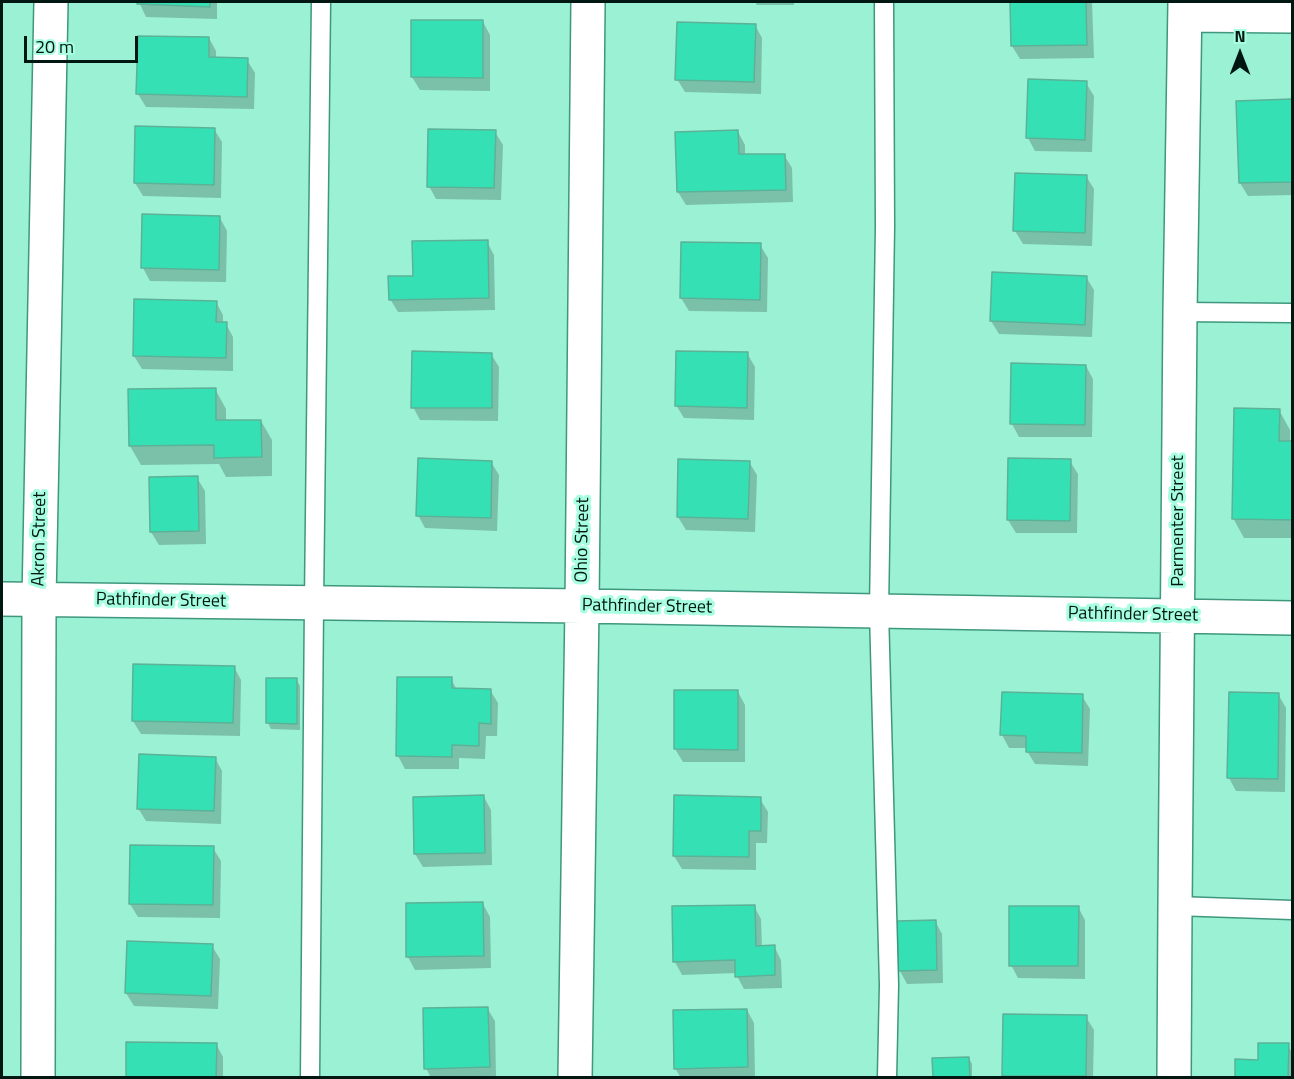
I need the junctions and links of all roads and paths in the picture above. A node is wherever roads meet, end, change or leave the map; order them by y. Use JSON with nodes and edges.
{"nodes":[{"id":1,"x":51,"y":2,"type":"edge"},
{"id":2,"x":321,"y":2,"type":"edge"},
{"id":3,"x":588,"y":2,"type":"edge"},
{"id":4,"x":884,"y":2,"type":"edge"},
{"id":5,"x":1185,"y":8,"type":"edge"},
{"id":6,"x":1293,"y":16,"type":"edge"},
{"id":7,"x":1180,"y":312,"type":"junction"},
{"id":8,"x":1293,"y":313,"type":"edge"},
{"id":9,"x":2,"y":599,"type":"edge"},
{"id":10,"x":39,"y":599,"type":"junction"},
{"id":11,"x":314,"y":603,"type":"junction"},
{"id":12,"x":582,"y":606,"type":"junction"},
{"id":13,"x":879,"y":611,"type":"junction"},
{"id":14,"x":1178,"y":616,"type":"junction"},
{"id":15,"x":1293,"y":618,"type":"edge"},
{"id":16,"x":1175,"y":906,"type":"junction"},
{"id":17,"x":1293,"y":910,"type":"edge"},
{"id":18,"x":38,"y":1077,"type":"edge"},
{"id":19,"x":310,"y":1077,"type":"edge"},
{"id":20,"x":575,"y":1077,"type":"edge"},
{"id":21,"x":887,"y":1077,"type":"edge"},
{"id":22,"x":1174,"y":1077,"type":"edge"}],
"edges":[{"from":1,"to":10,"type":"street","name":"Akron Street"},
{"from":2,"to":11,"type":"lane"},
{"from":3,"to":12,"type":"street","name":"Ohio Street"},
{"from":4,"to":13,"type":"lane"},
{"from":5,"to":6,"type":"street"},
{"from":5,"to":7,"type":"street","name":"Parmenter Street"},
{"from":7,"to":8,"type":"lane"},
{"from":7,"to":14,"type":"street","name":"Parmenter Street"},
{"from":9,"to":10,"type":"street","name":"Pathfinder Street"},
{"from":10,"to":11,"type":"street","name":"Pathfinder Street"},
{"from":10,"to":18,"type":"street","name":"Akron Street"},
{"from":11,"to":12,"type":"street","name":"Pathfinder Street"},
{"from":11,"to":19,"type":"lane"},
{"from":12,"to":13,"type":"street","name":"Pathfinder Street"},
{"from":12,"to":20,"type":"street","name":"Ohio Street"},
{"from":13,"to":14,"type":"street","name":"Pathfinder Street"},
{"from":13,"to":21,"type":"lane"},
{"from":14,"to":15,"type":"street","name":"Pathfinder Street"},
{"from":14,"to":16,"type":"street","name":"Parmenter Street"},
{"from":16,"to":17,"type":"lane"},
{"from":16,"to":22,"type":"street","name":"Parmenter Street"}]}
